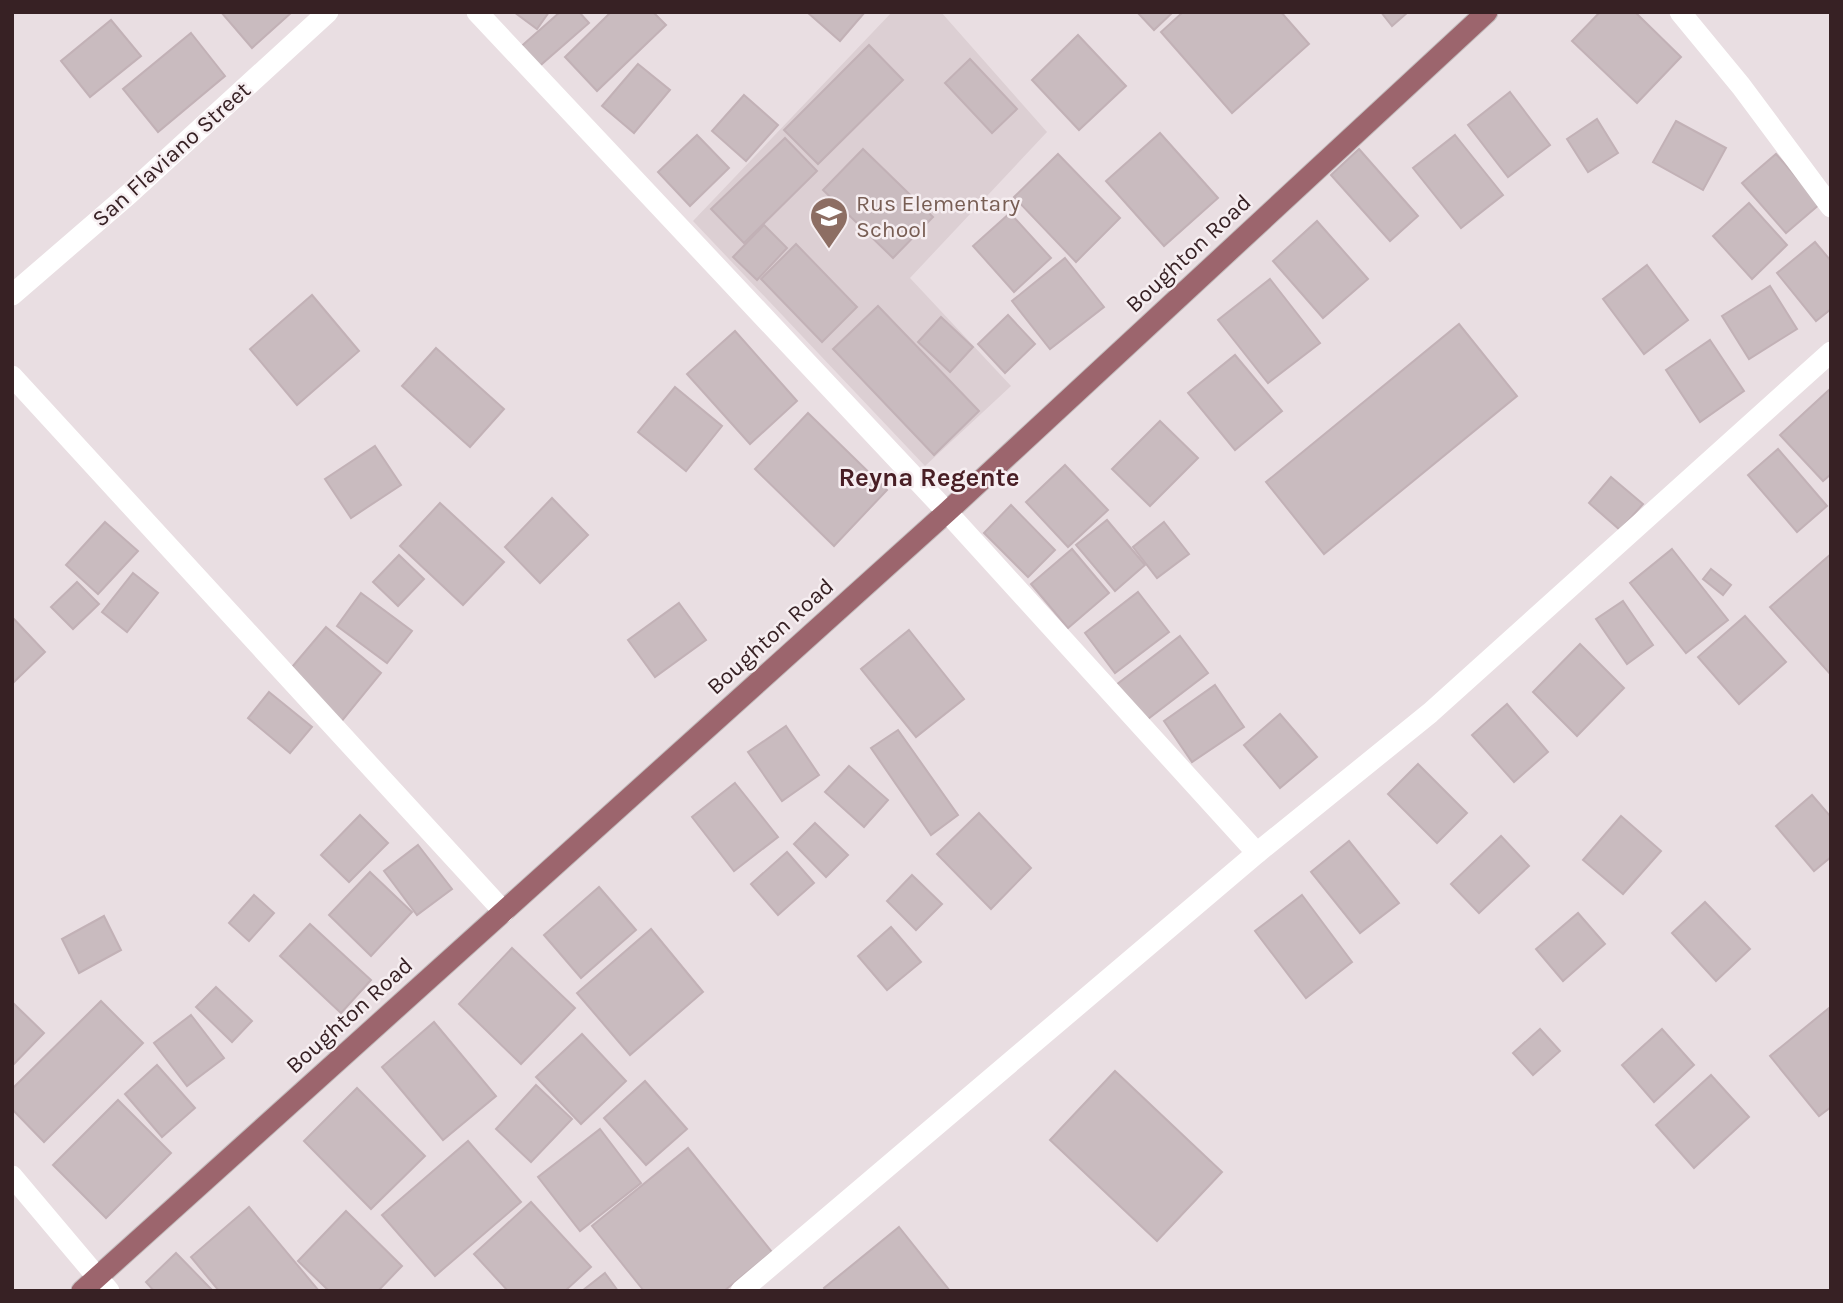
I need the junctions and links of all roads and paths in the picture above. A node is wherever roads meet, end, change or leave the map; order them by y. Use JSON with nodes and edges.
{"nodes":[{"id":1,"x":328,"y":12,"type":"edge"},
{"id":2,"x":477,"y":12,"type":"edge"},
{"id":3,"x":1487,"y":12,"type":"edge"},
{"id":4,"x":1680,"y":12,"type":"edge"},
{"id":5,"x":1831,"y":207,"type":"edge"},
{"id":6,"x":12,"y":295,"type":"edge"},
{"id":7,"x":1831,"y":352,"type":"edge"},
{"id":8,"x":12,"y":376,"type":"edge"},
{"id":9,"x":947,"y":512,"type":"junction"},
{"id":10,"x":1257,"y":853,"type":"junction"},
{"id":11,"x":503,"y":912,"type":"junction"},
{"id":12,"x":12,"y":1177,"type":"edge"},
{"id":13,"x":96,"y":1286,"type":"edge"},
{"id":14,"x":741,"y":1291,"type":"edge"}],
"edges":[{"from":1,"to":6,"type":"street","name":"San Flaviano Street"},
{"from":2,"to":9,"type":"street"},
{"from":3,"to":9,"type":"main road","name":"Boughton Road"},
{"from":4,"to":5,"type":"street"},
{"from":7,"to":10,"type":"street"},
{"from":8,"to":11,"type":"street"},
{"from":9,"to":10,"type":"street"},
{"from":9,"to":11,"type":"main road","name":"Boughton Road"},
{"from":10,"to":14,"type":"street"},
{"from":11,"to":13,"type":"main road","name":"Boughton Road"},
{"from":12,"to":13,"type":"street"}]}
